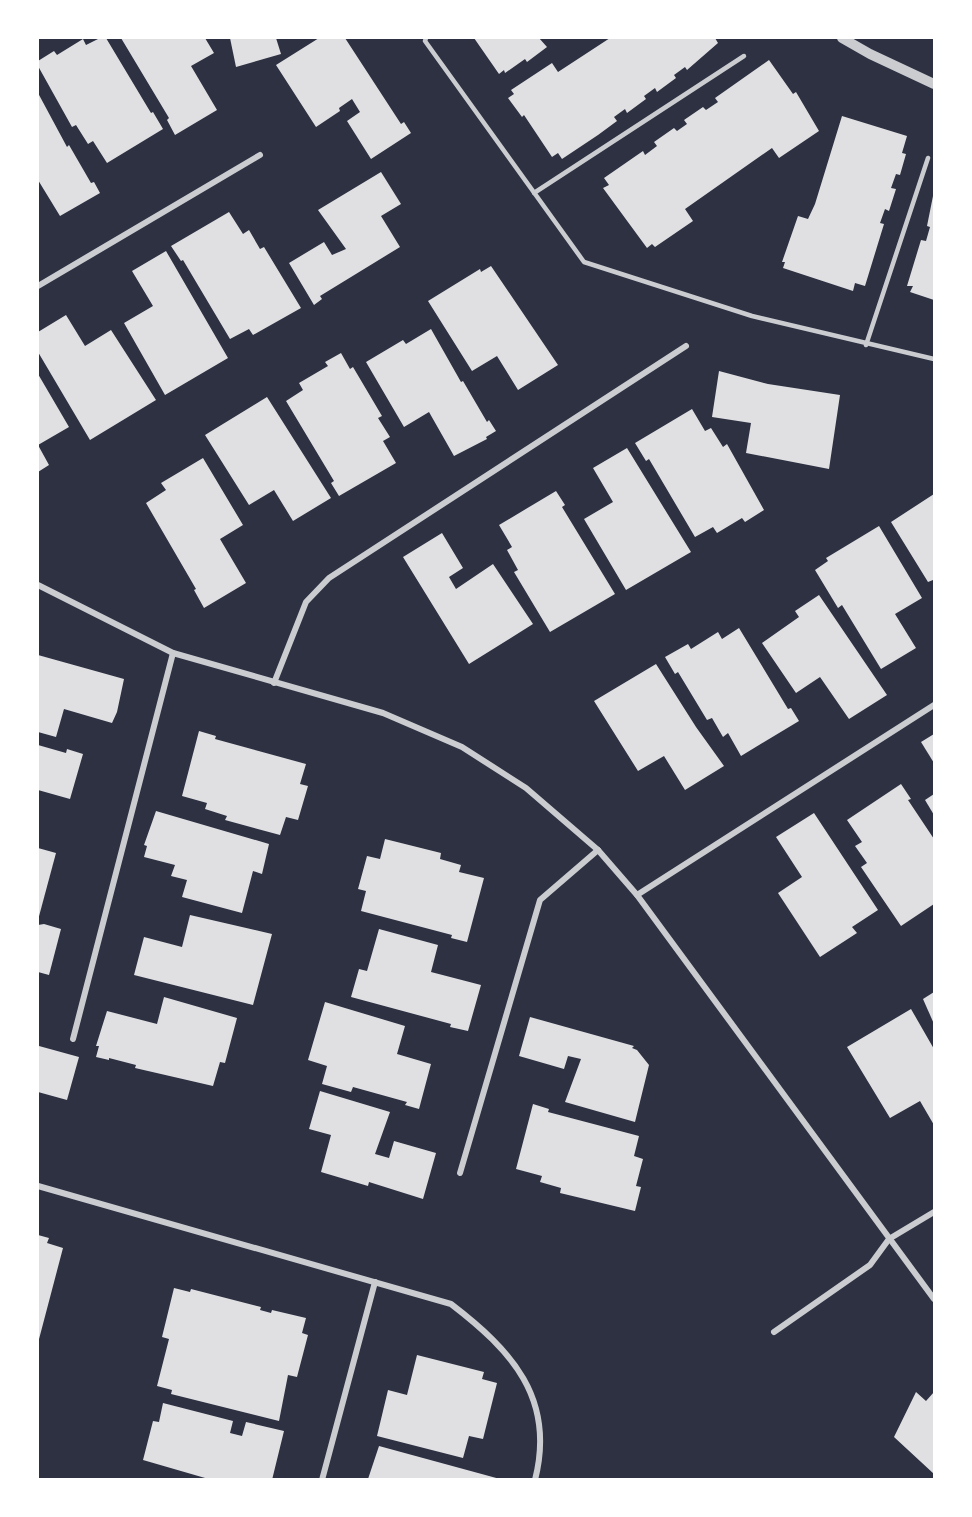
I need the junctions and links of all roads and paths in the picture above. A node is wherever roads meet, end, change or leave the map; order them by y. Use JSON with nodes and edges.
{"nodes":[{"id":1,"x":426,"y":38,"type":"edge"},
{"id":2,"x":842,"y":38,"type":"edge"},
{"id":3,"x":744,"y":56,"type":"dead end"},
{"id":4,"x":934,"y":84,"type":"edge"},
{"id":5,"x":260,"y":155,"type":"dead end"},
{"id":6,"x":928,"y":158,"type":"dead end"},
{"id":7,"x":534,"y":193,"type":"junction"},
{"id":8,"x":38,"y":286,"type":"edge"},
{"id":9,"x":866,"y":345,"type":"junction"},
{"id":10,"x":686,"y":346,"type":"dead end"},
{"id":11,"x":934,"y":359,"type":"edge"},
{"id":12,"x":38,"y":585,"type":"edge"},
{"id":13,"x":173,"y":653,"type":"junction"},
{"id":14,"x":274,"y":683,"type":"junction"},
{"id":15,"x":934,"y":705,"type":"edge"},
{"id":16,"x":598,"y":850,"type":"junction"},
{"id":17,"x":637,"y":895,"type":"junction"},
{"id":18,"x":73,"y":1039,"type":"dead end"},
{"id":19,"x":460,"y":1173,"type":"dead end"},
{"id":20,"x":38,"y":1186,"type":"edge"},
{"id":21,"x":934,"y":1212,"type":"edge"},
{"id":22,"x":889,"y":1239,"type":"junction"},
{"id":23,"x":375,"y":1282,"type":"junction"},
{"id":24,"x":934,"y":1299,"type":"edge"},
{"id":25,"x":774,"y":1332,"type":"dead end"},
{"id":26,"x":322,"y":1479,"type":"edge"},
{"id":27,"x":535,"y":1479,"type":"edge"}],
"edges":[{"from":1,"to":7,"type":"lane"},
{"from":2,"to":4,"type":"street"},
{"from":3,"to":7,"type":"lane"},
{"from":5,"to":8,"type":"street"},
{"from":6,"to":9,"type":"lane"},
{"from":7,"to":9,"type":"lane"},
{"from":9,"to":11,"type":"lane"},
{"from":10,"to":14,"type":"street"},
{"from":12,"to":13,"type":"street"},
{"from":13,"to":14,"type":"street"},
{"from":13,"to":18,"type":"street"},
{"from":14,"to":16,"type":"street"},
{"from":15,"to":17,"type":"street"},
{"from":16,"to":17,"type":"street"},
{"from":16,"to":19,"type":"street"},
{"from":17,"to":22,"type":"street"},
{"from":20,"to":23,"type":"street"},
{"from":21,"to":22,"type":"street"},
{"from":22,"to":24,"type":"street"},
{"from":22,"to":25,"type":"street"},
{"from":23,"to":26,"type":"street"},
{"from":23,"to":27,"type":"street"}]}
